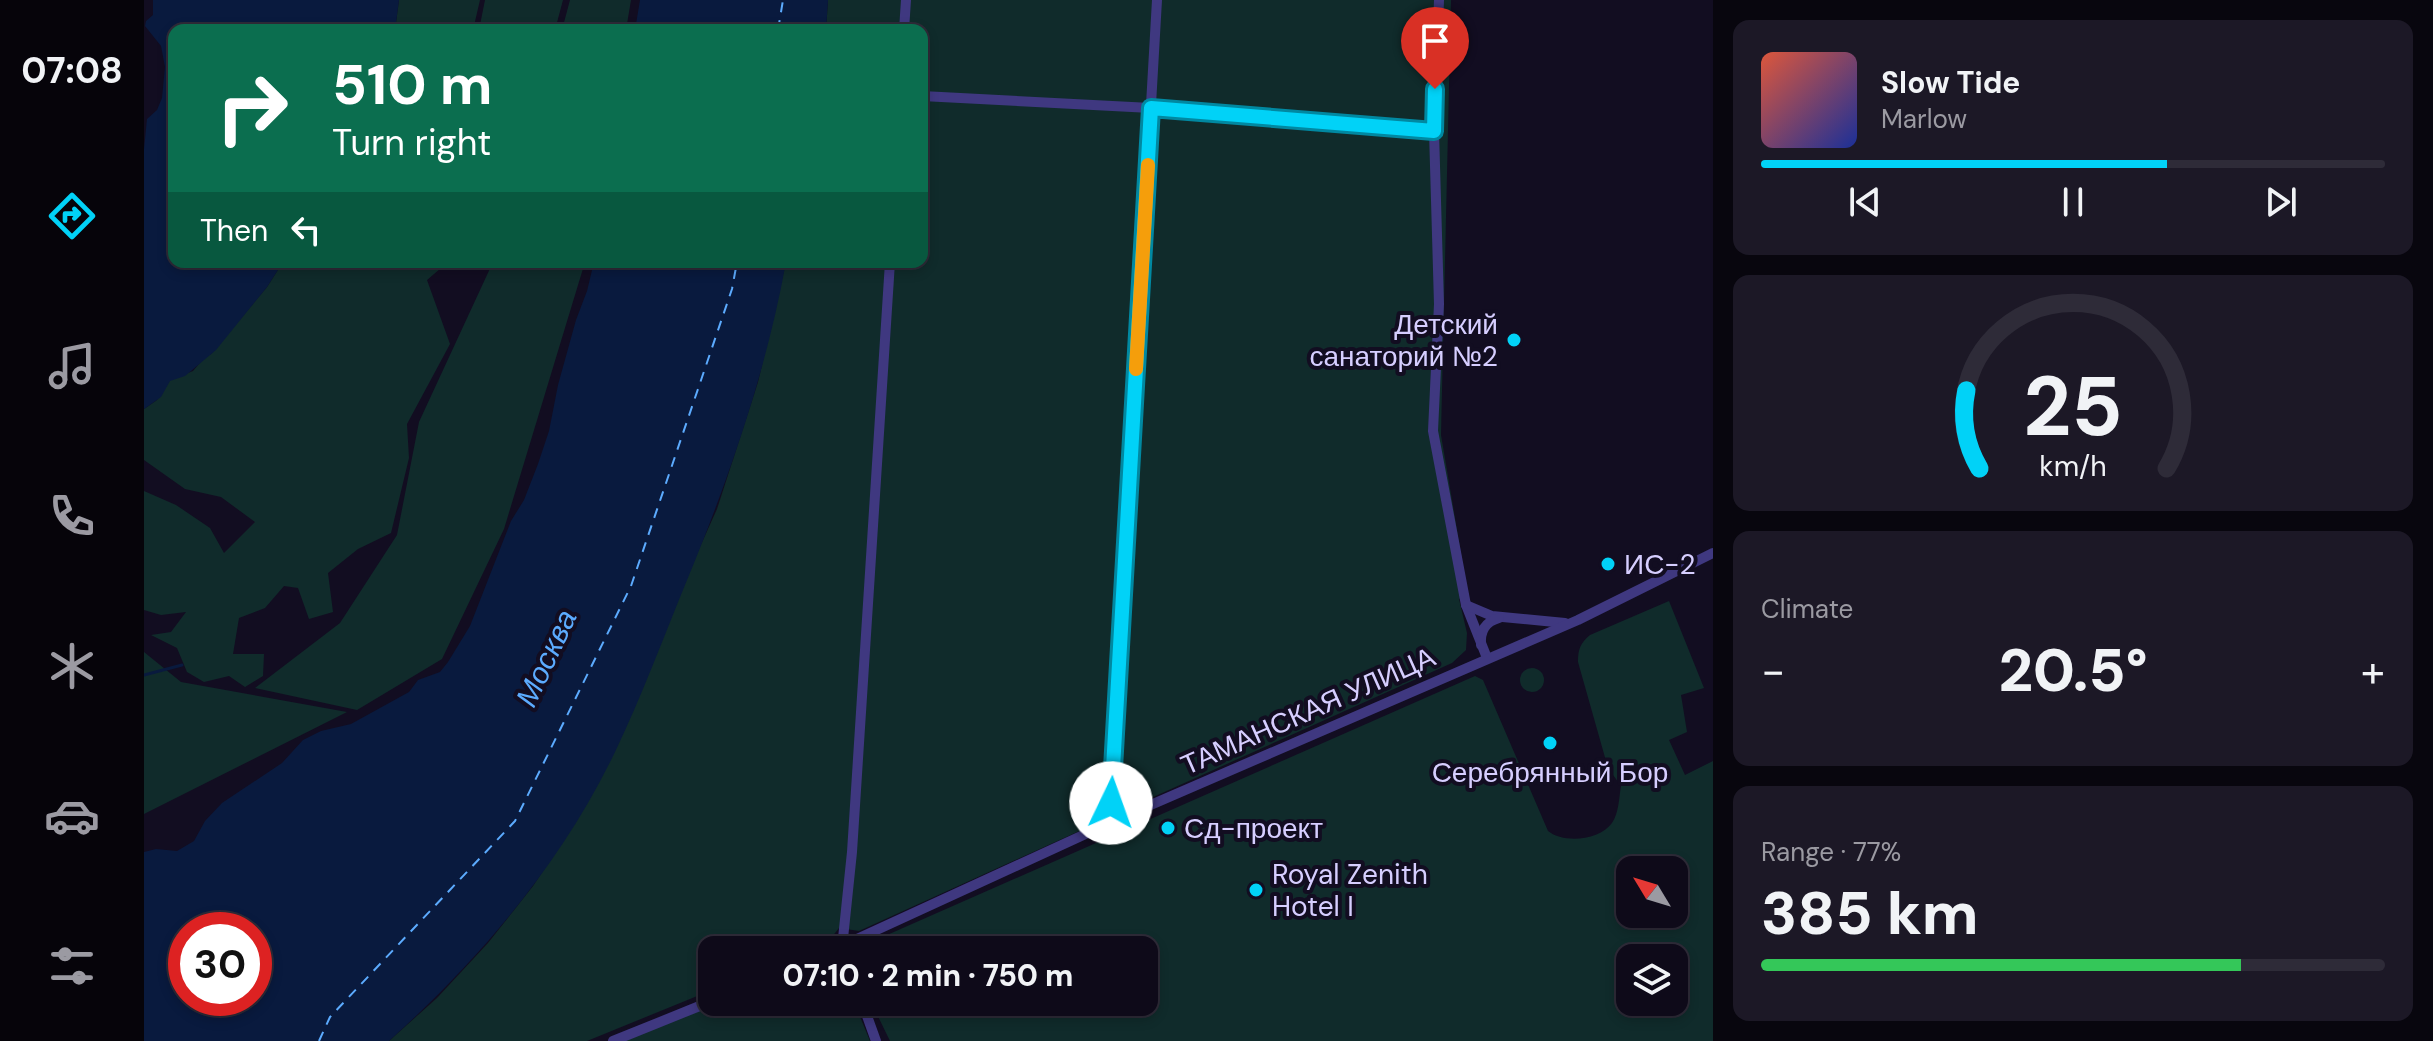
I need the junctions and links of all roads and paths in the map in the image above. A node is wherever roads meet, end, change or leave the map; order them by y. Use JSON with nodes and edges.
{"nodes":[{"id":1,"x":906,"y":0,"type":"edge"},
{"id":2,"x":1157,"y":0,"type":"edge"},
{"id":3,"x":1439,"y":0,"type":"edge"},
{"id":4,"x":904,"y":24,"type":"edge"},
{"id":5,"x":928,"y":96,"type":"edge"},
{"id":6,"x":1151,"y":108,"type":"junction"},
{"id":7,"x":1434,"y":131,"type":"junction"},
{"id":8,"x":890,"y":268,"type":"edge"},
{"id":9,"x":1713,"y":553,"type":"edge"},
{"id":10,"x":1466,"y":605,"type":"junction"},
{"id":11,"x":1501,"y":618,"type":"junction"},
{"id":12,"x":1578,"y":620,"type":"junction"},
{"id":13,"x":1543,"y":623,"type":"junction"},
{"id":14,"x":1541,"y":636,"type":"junction"},
{"id":15,"x":1481,"y":646,"type":"junction"},
{"id":16,"x":1487,"y":658,"type":"junction"},
{"id":17,"x":1116,"y":820,"type":"junction"},
{"id":18,"x":845,"y":936,"type":"edge"},
{"id":19,"x":867,"y":936,"type":"edge"},
{"id":20,"x":698,"y":1007,"type":"edge"},
{"id":21,"x":867,"y":1016,"type":"edge"},
{"id":22,"x":613,"y":1041,"type":"edge"},
{"id":23,"x":876,"y":1041,"type":"edge"}],
"edges":[{"from":1,"to":4,"type":"street"},
{"from":2,"to":6,"type":"street"},
{"from":3,"to":7,"type":"street"},
{"from":5,"to":6,"type":"street"},
{"from":6,"to":7,"type":"street"},
{"from":6,"to":17,"type":"street"},
{"from":7,"to":10,"type":"street"},
{"from":8,"to":18,"type":"street"},
{"from":9,"to":12,"type":"street","name":"ТАМАНСКАЯ УЛИЦА"},
{"from":10,"to":11,"type":"street"},
{"from":10,"to":15,"type":"street"},
{"from":11,"to":13,"type":"street"},
{"from":11,"to":15,"type":"street"},
{"from":12,"to":13,"type":"street"},
{"from":12,"to":14,"type":"street","name":"ТАМАНСКАЯ УЛИЦА"},
{"from":13,"to":14,"type":"street"},
{"from":14,"to":16,"type":"street","name":"ТАМАНСКАЯ УЛИЦА"},
{"from":15,"to":16,"type":"street"},
{"from":16,"to":17,"type":"street","name":"ТАМАНСКАЯ УЛИЦА"},
{"from":17,"to":19,"type":"street","name":"ТАМАНСКАЯ УЛИЦА"},
{"from":20,"to":22,"type":"street"},
{"from":21,"to":23,"type":"street"}]}
